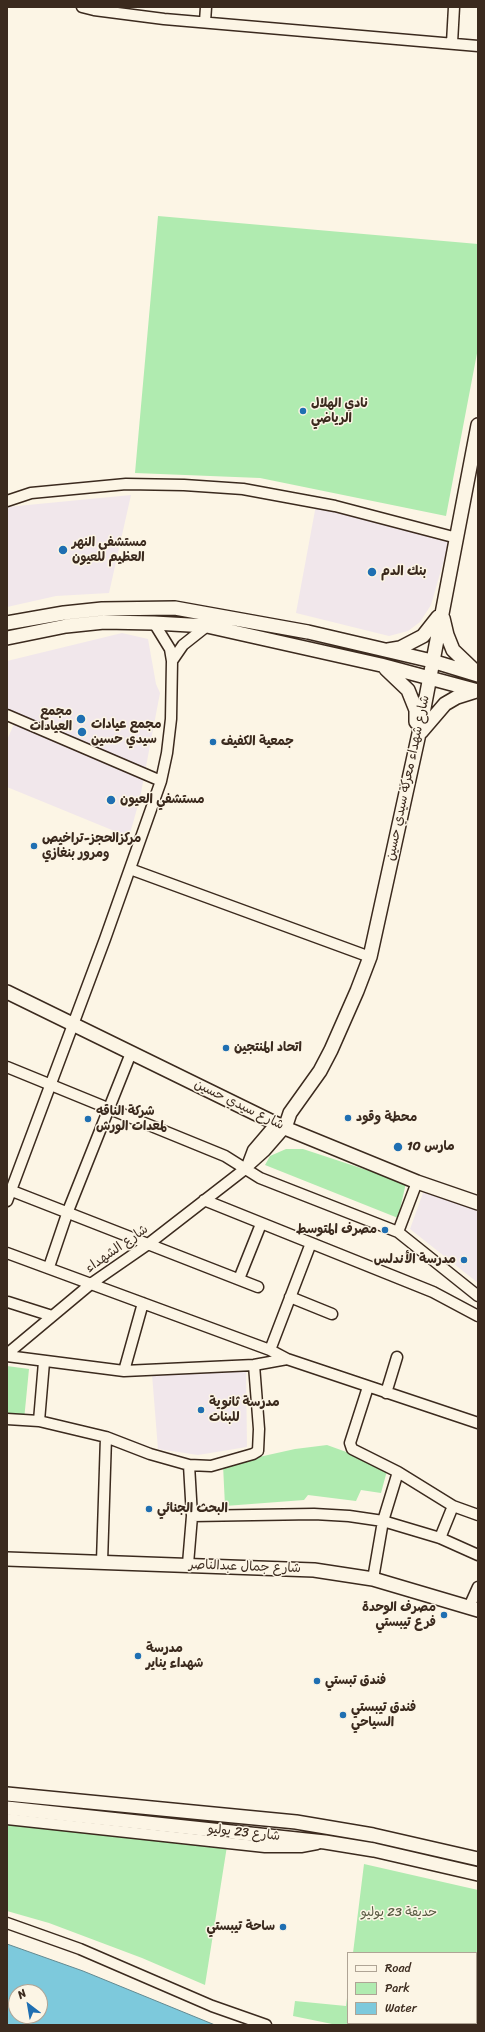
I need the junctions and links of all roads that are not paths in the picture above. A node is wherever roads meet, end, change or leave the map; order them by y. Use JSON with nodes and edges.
{"nodes":[{"id":1,"x":82,"y":7,"type":"edge"},
{"id":2,"x":206,"y":7,"type":"edge"},
{"id":3,"x":454,"y":7,"type":"edge"},
{"id":4,"x":94,"y":9,"type":"edge"},
{"id":5,"x":205,"y":22,"type":"junction"},
{"id":6,"x":452,"y":43,"type":"junction"},
{"id":7,"x":478,"y":46,"type":"edge"},
{"id":8,"x":478,"y":425,"type":"edge"},
{"id":9,"x":7,"y":501,"type":"edge"},
{"id":10,"x":457,"y":538,"type":"junction"},
{"id":11,"x":442,"y":610,"type":"junction"},
{"id":12,"x":7,"y":622,"type":"edge"},
{"id":13,"x":154,"y":623,"type":"junction"},
{"id":14,"x":207,"y":626,"type":"junction"},
{"id":15,"x":7,"y":638,"type":"edge"},
{"id":16,"x":385,"y":651,"type":"junction"},
{"id":17,"x":172,"y":661,"type":"junction"},
{"id":18,"x":432,"y":661,"type":"junction"},
{"id":19,"x":381,"y":665,"type":"junction"},
{"id":20,"x":478,"y":674,"type":"edge"},
{"id":21,"x":429,"y":679,"type":"junction"},
{"id":22,"x":478,"y":691,"type":"edge"},
{"id":23,"x":7,"y":714,"type":"edge"},
{"id":24,"x":417,"y":738,"type":"junction"},
{"id":25,"x":160,"y":781,"type":"junction"},
{"id":26,"x":130,"y":869,"type":"junction"},
{"id":27,"x":370,"y":957,"type":"junction"},
{"id":28,"x":7,"y":992,"type":"edge"},
{"id":29,"x":72,"y":1023,"type":"junction"},
{"id":30,"x":131,"y":1054,"type":"junction"},
{"id":31,"x":7,"y":1067,"type":"edge"},
{"id":32,"x":50,"y":1084,"type":"junction"},
{"id":33,"x":110,"y":1108,"type":"junction"},
{"id":34,"x":281,"y":1126,"type":"junction"},
{"id":35,"x":245,"y":1169,"type":"junction"},
{"id":36,"x":417,"y":1182,"type":"junction"},
{"id":37,"x":9,"y":1190,"type":"edge"},
{"id":38,"x":204,"y":1200,"type":"junction"},
{"id":39,"x":7,"y":1201,"type":"edge"},
{"id":40,"x":478,"y":1203,"type":"edge"},
{"id":41,"x":68,"y":1211,"type":"junction"},
{"id":42,"x":261,"y":1224,"type":"junction"},
{"id":43,"x":398,"y":1232,"type":"junction"},
{"id":44,"x":311,"y":1243,"type":"junction"},
{"id":45,"x":147,"y":1245,"type":"junction"},
{"id":46,"x":7,"y":1253,"type":"edge"},
{"id":47,"x":49,"y":1267,"type":"junction"},
{"id":48,"x":239,"y":1279,"type":"junction"},
{"id":49,"x":92,"y":1283,"type":"junction"},
{"id":50,"x":258,"y":1287,"type":"dead end"},
{"id":51,"x":478,"y":1296,"type":"edge"},
{"id":52,"x":290,"y":1297,"type":"junction"},
{"id":53,"x":8,"y":1302,"type":"dead end"},
{"id":54,"x":143,"y":1303,"type":"junction"},
{"id":55,"x":332,"y":1314,"type":"dead end"},
{"id":56,"x":52,"y":1316,"type":"junction"},
{"id":57,"x":478,"y":1316,"type":"edge"},
{"id":58,"x":270,"y":1350,"type":"junction"},
{"id":59,"x":7,"y":1355,"type":"edge"},
{"id":60,"x":397,"y":1357,"type":"dead end"},
{"id":61,"x":287,"y":1359,"type":"junction"},
{"id":62,"x":44,"y":1362,"type":"junction"},
{"id":63,"x":254,"y":1365,"type":"junction"},
{"id":64,"x":124,"y":1371,"type":"junction"},
{"id":65,"x":368,"y":1387,"type":"junction"},
{"id":66,"x":386,"y":1393,"type":"junction"},
{"id":67,"x":7,"y":1419,"type":"edge"},
{"id":68,"x":39,"y":1421,"type":"junction"},
{"id":69,"x":478,"y":1423,"type":"edge"},
{"id":70,"x":106,"y":1437,"type":"junction"},
{"id":71,"x":189,"y":1465,"type":"junction"},
{"id":72,"x":398,"y":1472,"type":"junction"},
{"id":73,"x":453,"y":1506,"type":"junction"},
{"id":74,"x":478,"y":1515,"type":"edge"},
{"id":75,"x":192,"y":1516,"type":"junction"},
{"id":76,"x":383,"y":1521,"type":"junction"},
{"id":77,"x":440,"y":1538,"type":"junction"},
{"id":78,"x":478,"y":1555,"type":"edge"},
{"id":79,"x":7,"y":1559,"type":"edge"},
{"id":80,"x":102,"y":1562,"type":"junction"},
{"id":81,"x":188,"y":1564,"type":"junction"},
{"id":82,"x":373,"y":1579,"type":"junction"},
{"id":83,"x":478,"y":1588,"type":"edge"},
{"id":84,"x":474,"y":1609,"type":"edge"},
{"id":85,"x":7,"y":1794,"type":"edge"},
{"id":86,"x":7,"y":1808,"type":"edge"},
{"id":87,"x":37,"y":1817,"type":"junction"},
{"id":88,"x":7,"y":1819,"type":"edge"},
{"id":89,"x":373,"y":1835,"type":"junction"},
{"id":90,"x":370,"y":1850,"type":"junction"},
{"id":91,"x":478,"y":1859,"type":"edge"},
{"id":92,"x":478,"y":1874,"type":"edge"},
{"id":93,"x":7,"y":1922,"type":"edge"},
{"id":94,"x":266,"y":2025,"type":"edge"}],
"edges":[{"from":1,"to":4,"type":"street"},
{"from":2,"to":5,"type":"street"},
{"from":3,"to":6,"type":"street"},
{"from":4,"to":5,"type":"street"},
{"from":5,"to":6,"type":"street"},
{"from":6,"to":7,"type":"street"},
{"from":8,"to":10,"type":"main road","name":"شارع شهداء معركة سيدي حسين"},
{"from":9,"to":10,"type":"street"},
{"from":10,"to":11,"type":"main road","name":"شارع شهداء معركة سيدي حسين"},
{"from":11,"to":16,"type":"main road"},
{"from":11,"to":18,"type":"main road","name":"شارع شهداء معركة سيدي حسين"},
{"from":11,"to":20,"type":"main road"},
{"from":12,"to":16,"type":"main road"},
{"from":13,"to":14,"type":"main road"},
{"from":13,"to":15,"type":"main road"},
{"from":13,"to":17,"type":"street"},
{"from":14,"to":17,"type":"street"},
{"from":14,"to":19,"type":"main road"},
{"from":16,"to":18,"type":"main road"},
{"from":17,"to":25,"type":"street"},
{"from":18,"to":20,"type":"main road"},
{"from":18,"to":21,"type":"main road","name":"شارع شهداء معركة سيدي حسين"},
{"from":19,"to":21,"type":"main road"},
{"from":19,"to":24,"type":"main road"},
{"from":21,"to":22,"type":"main road"},
{"from":21,"to":24,"type":"main road","name":"شارع شهداء معركة سيدي حسين"},
{"from":22,"to":24,"type":"main road"},
{"from":23,"to":25,"type":"street"},
{"from":24,"to":27,"type":"main road","name":"شارع شهداء معركة سيدي حسين"},
{"from":25,"to":26,"type":"street"},
{"from":26,"to":27,"type":"street"},
{"from":26,"to":29,"type":"street"},
{"from":27,"to":34,"type":"main road","name":"شارع شهداء معركة سيدي حسين"},
{"from":28,"to":29,"type":"main road","name":"شارع سيدي حسين"},
{"from":29,"to":30,"type":"main road","name":"شارع سيدي حسين"},
{"from":29,"to":32,"type":"street"},
{"from":30,"to":33,"type":"street"},
{"from":30,"to":34,"type":"main road","name":"شارع سيدي حسين"},
{"from":31,"to":32,"type":"street"},
{"from":32,"to":33,"type":"street"},
{"from":32,"to":37,"type":"street"},
{"from":33,"to":35,"type":"street"},
{"from":33,"to":41,"type":"street"},
{"from":34,"to":35,"type":"street","name":"شارع الشهداء"},
{"from":34,"to":36,"type":"main road","name":"شارع سيدي حسين"},
{"from":35,"to":38,"type":"street","name":"شارع الشهداء"},
{"from":35,"to":43,"type":"street"},
{"from":36,"to":40,"type":"main road","name":"شارع سيدي حسين"},
{"from":36,"to":43,"type":"street"},
{"from":37,"to":39,"type":"street"},
{"from":37,"to":41,"type":"street"},
{"from":38,"to":42,"type":"street"},
{"from":38,"to":45,"type":"street","name":"شارع الشهداء"},
{"from":41,"to":45,"type":"street"},
{"from":41,"to":47,"type":"street"},
{"from":42,"to":44,"type":"street"},
{"from":42,"to":48,"type":"street"},
{"from":43,"to":51,"type":"street"},
{"from":44,"to":52,"type":"street"},
{"from":44,"to":57,"type":"street"},
{"from":45,"to":48,"type":"street"},
{"from":45,"to":49,"type":"street","name":"شارع الشهداء"},
{"from":46,"to":47,"type":"street"},
{"from":47,"to":49,"type":"street"},
{"from":48,"to":50,"type":"street"},
{"from":49,"to":54,"type":"street"},
{"from":49,"to":56,"type":"street","name":"شارع الشهداء"},
{"from":52,"to":55,"type":"street"},
{"from":52,"to":58,"type":"street"},
{"from":53,"to":56,"type":"street"},
{"from":54,"to":58,"type":"street"},
{"from":54,"to":64,"type":"street"},
{"from":56,"to":59,"type":"street","name":"شارع الشهداء"},
{"from":58,"to":61,"type":"street"},
{"from":59,"to":62,"type":"street"},
{"from":60,"to":66,"type":"street"},
{"from":61,"to":63,"type":"street"},
{"from":61,"to":65,"type":"street"},
{"from":62,"to":64,"type":"street"},
{"from":62,"to":68,"type":"street"},
{"from":63,"to":64,"type":"street"},
{"from":63,"to":71,"type":"street"},
{"from":65,"to":66,"type":"street"},
{"from":65,"to":72,"type":"street"},
{"from":66,"to":69,"type":"street"},
{"from":67,"to":68,"type":"street"},
{"from":68,"to":70,"type":"street"},
{"from":70,"to":71,"type":"street"},
{"from":70,"to":80,"type":"street"},
{"from":71,"to":75,"type":"street"},
{"from":72,"to":73,"type":"street"},
{"from":72,"to":76,"type":"street"},
{"from":73,"to":74,"type":"street"},
{"from":73,"to":77,"type":"street"},
{"from":75,"to":76,"type":"street"},
{"from":75,"to":81,"type":"street"},
{"from":76,"to":77,"type":"street"},
{"from":76,"to":82,"type":"street"},
{"from":77,"to":78,"type":"street"},
{"from":79,"to":80,"type":"main road","name":"شارع جمال عبدالناصر"},
{"from":80,"to":81,"type":"main road","name":"شارع جمال عبدالناصر"},
{"from":81,"to":82,"type":"main road","name":"شارع جمال عبدالناصر"},
{"from":82,"to":84,"type":"main road","name":"شارع جمال عبدالناصر"},
{"from":83,"to":84,"type":"street"},
{"from":85,"to":89,"type":"main road","name":"شارع 23 يوليو"},
{"from":86,"to":87,"type":"main road","name":"شارع 23 يوليو"},
{"from":87,"to":88,"type":"street"},
{"from":87,"to":90,"type":"main road","name":"شارع 23 يوليو"},
{"from":89,"to":90,"type":"main road"},
{"from":89,"to":91,"type":"main road","name":"شارع 23 يوليو"},
{"from":90,"to":92,"type":"main road","name":"شارع 23 يوليو"},
{"from":93,"to":94,"type":"street"}]}
